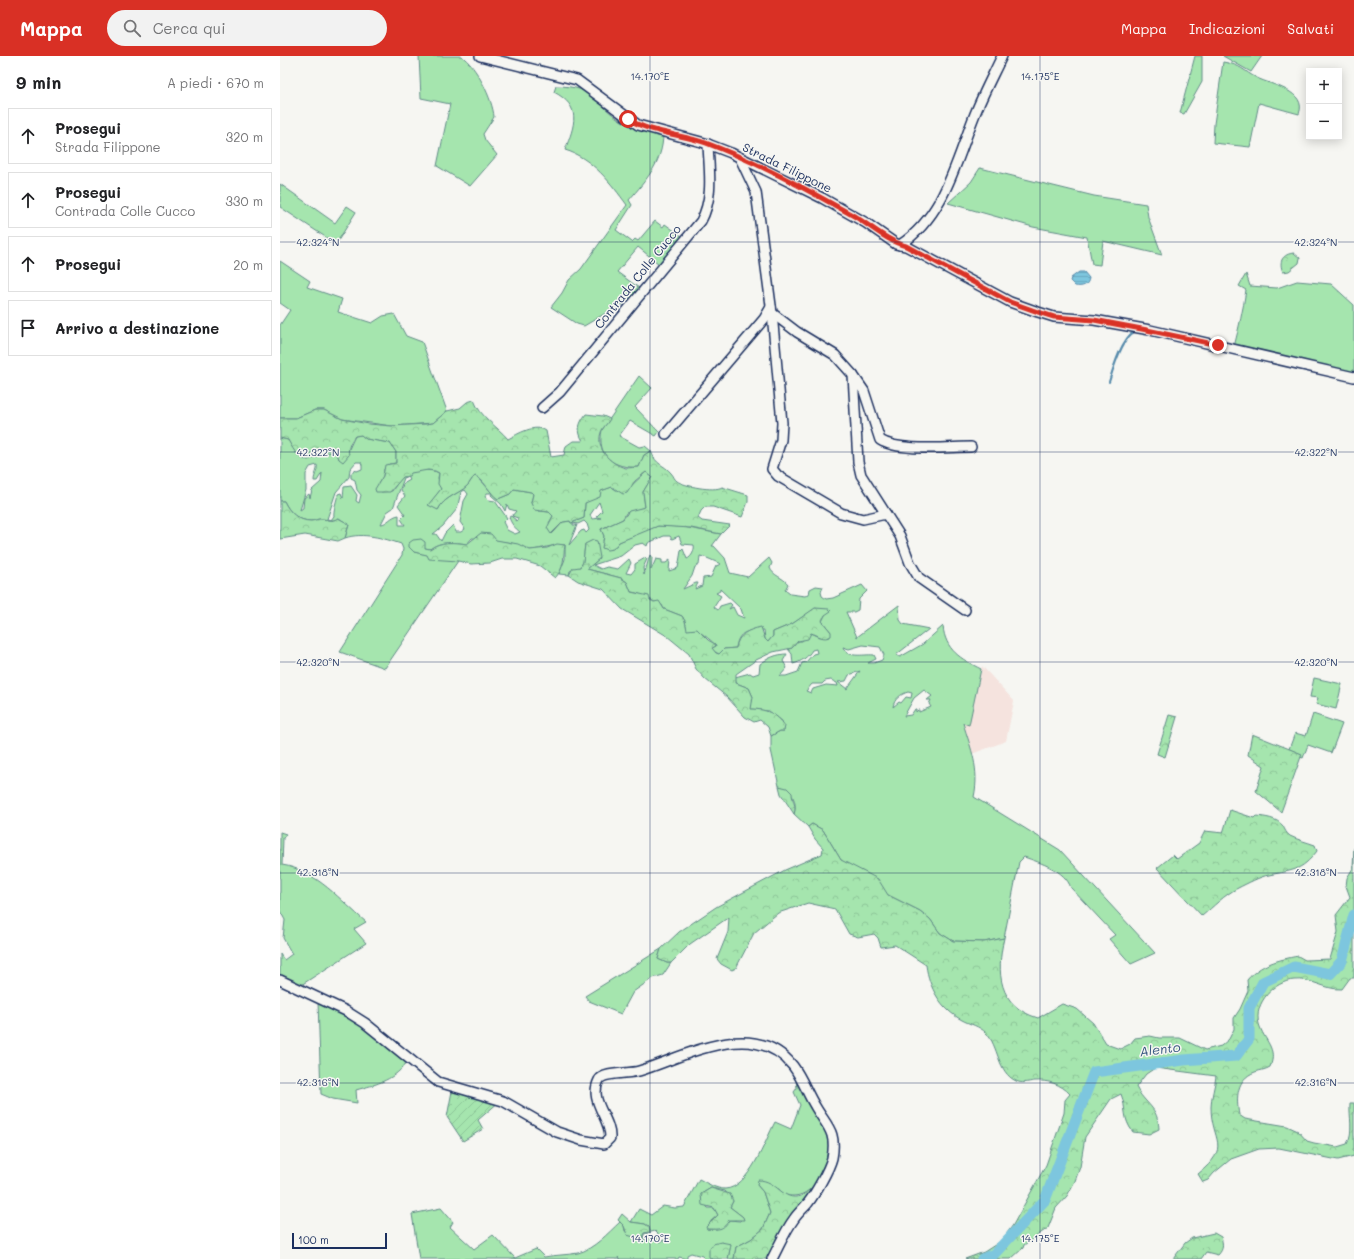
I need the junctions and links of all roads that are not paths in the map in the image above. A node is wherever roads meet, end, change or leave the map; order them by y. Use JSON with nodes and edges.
{"nodes":[{"id":1,"x":480,"y":56,"type":"edge"},
{"id":2,"x":1002,"y":56,"type":"edge"},
{"id":3,"x":708,"y":144,"type":"junction"},
{"id":4,"x":740,"y":158,"type":"junction"},
{"id":5,"x":900,"y":244,"type":"junction"},
{"id":6,"x":771,"y":310,"type":"junction"},
{"id":7,"x":853,"y":375,"type":"junction"},
{"id":8,"x":1354,"y":377,"type":"edge"},
{"id":9,"x":542,"y":408,"type":"dead end"},
{"id":10,"x":666,"y":434,"type":"dead end"},
{"id":11,"x":972,"y":447,"type":"dead end"},
{"id":12,"x":886,"y":514,"type":"junction"},
{"id":13,"x":965,"y":610,"type":"dead end"},
{"id":14,"x":280,"y":980,"type":"edge"},
{"id":15,"x":772,"y":1259,"type":"edge"}],
"edges":[{"from":1,"to":3,"type":"street","name":"Strada Filippone"},
{"from":2,"to":5,"type":"street"},
{"from":3,"to":4,"type":"street","name":"Strada Filippone"},
{"from":3,"to":9,"type":"street","name":"Contrada Colle Cucco"},
{"from":4,"to":5,"type":"street","name":"Strada Filippone"},
{"from":4,"to":6,"type":"street"},
{"from":5,"to":8,"type":"street"},
{"from":6,"to":7,"type":"street"},
{"from":6,"to":10,"type":"street"},
{"from":6,"to":12,"type":"street"},
{"from":7,"to":11,"type":"street"},
{"from":7,"to":12,"type":"street"},
{"from":12,"to":13,"type":"street"},
{"from":14,"to":15,"type":"street"}]}
